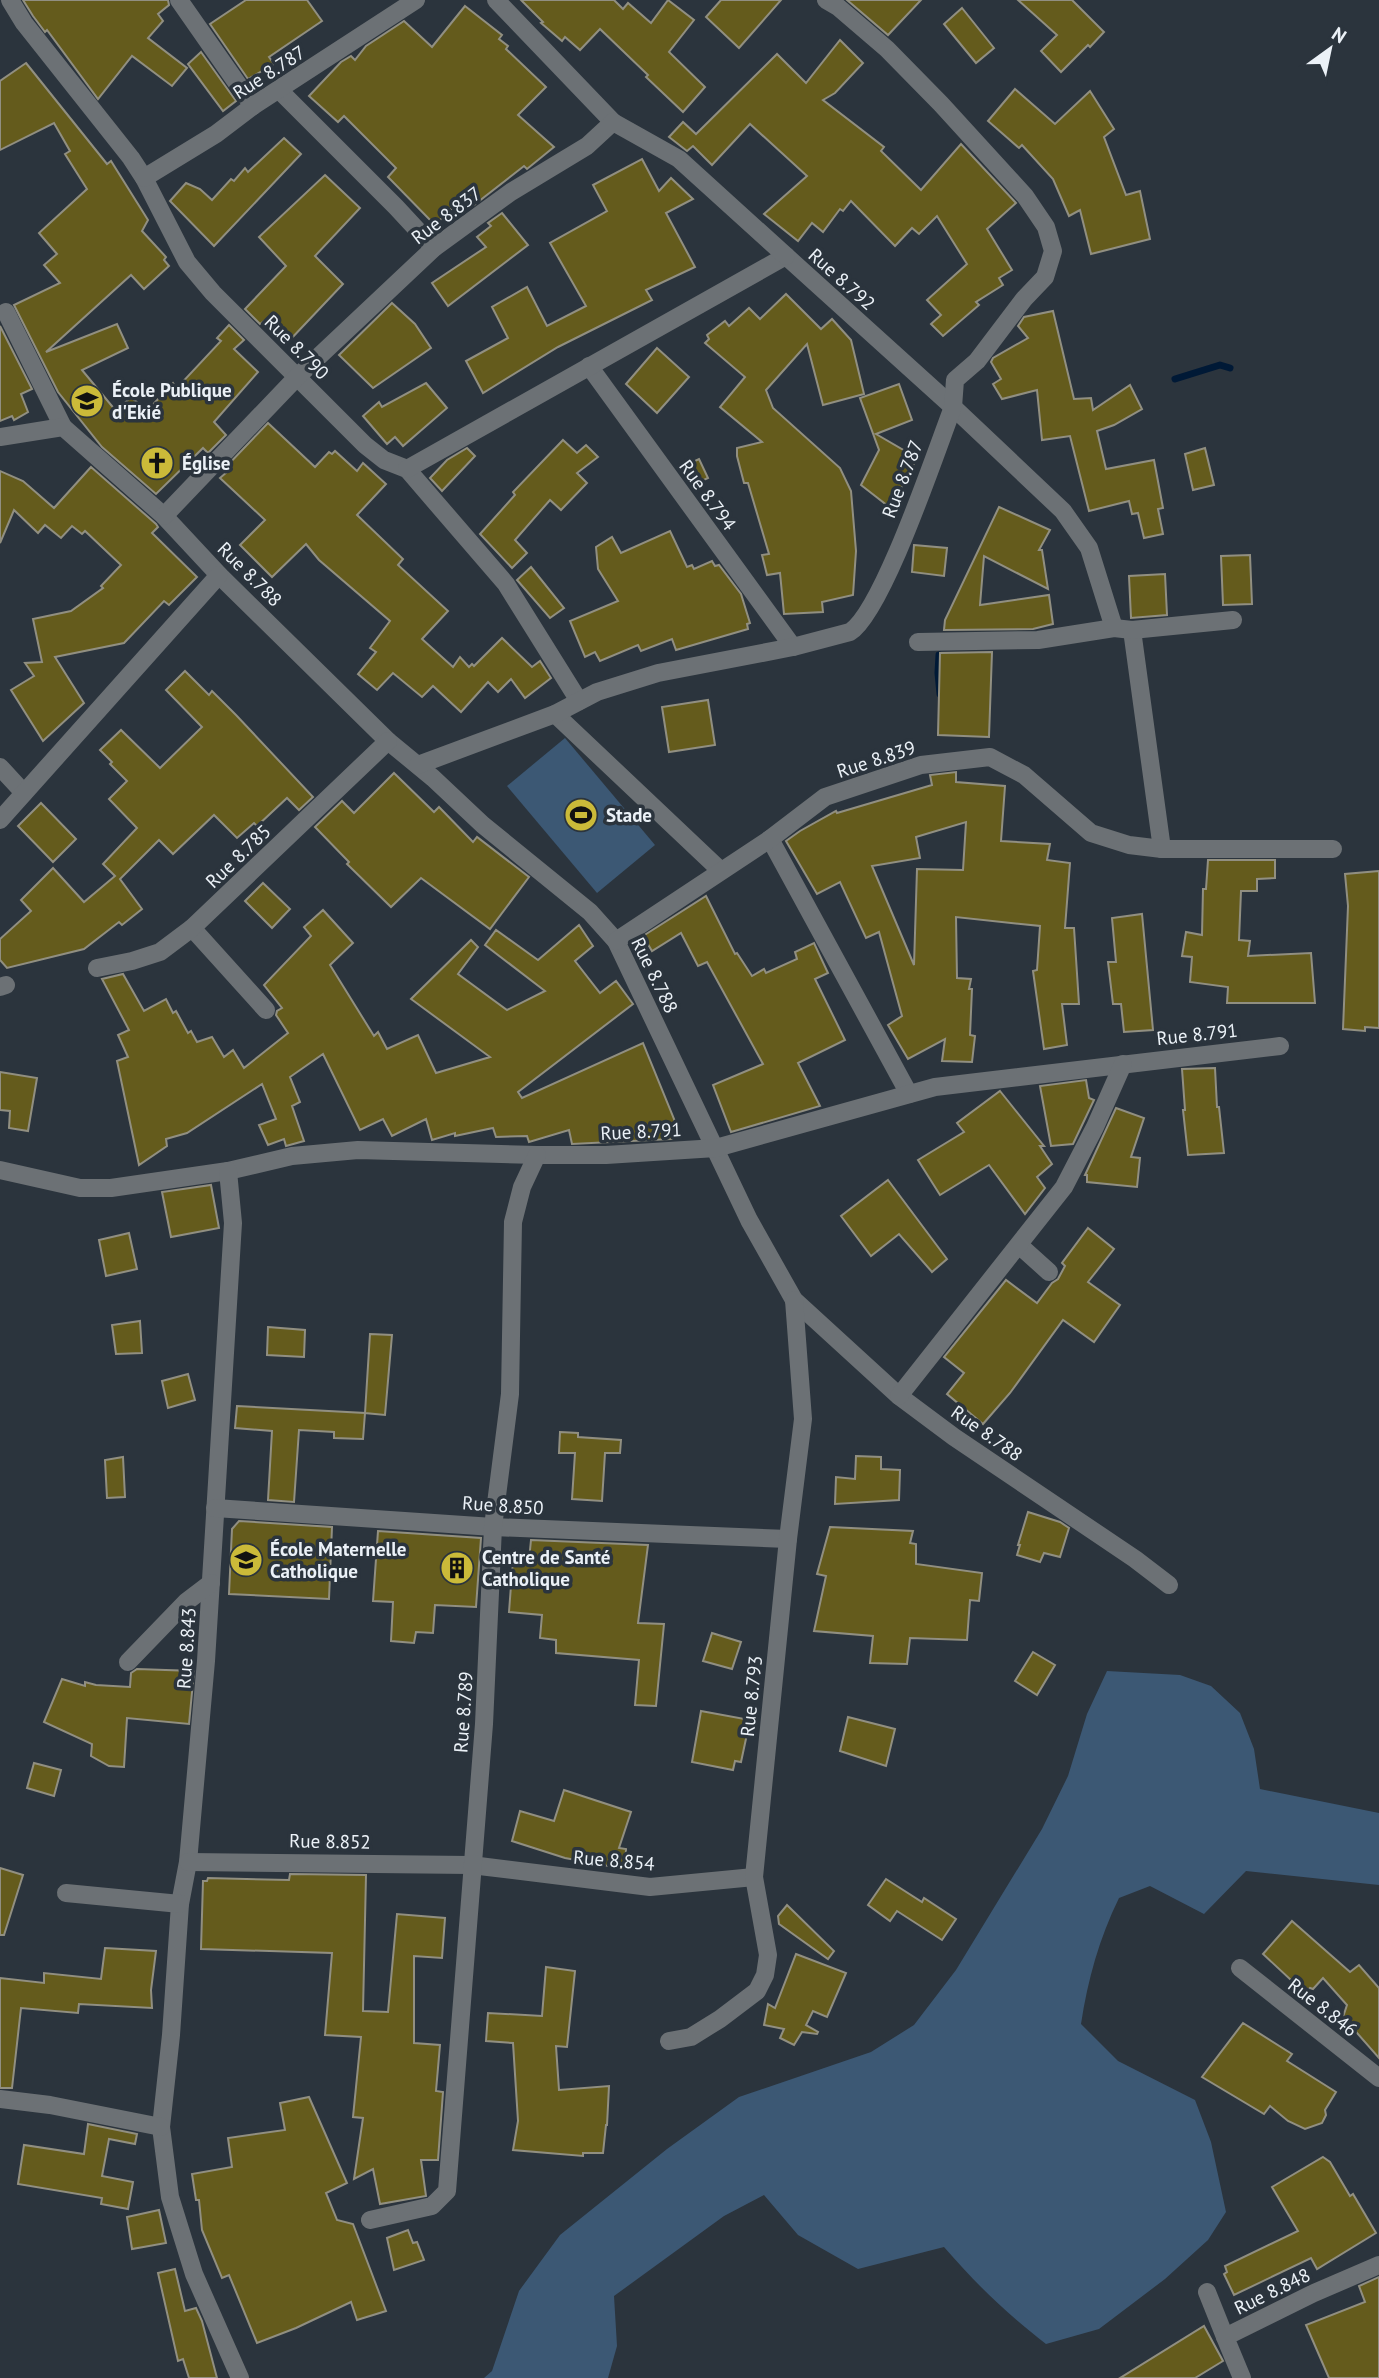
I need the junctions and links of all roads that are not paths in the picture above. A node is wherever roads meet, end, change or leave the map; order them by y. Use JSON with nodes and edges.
{"nodes":[{"id":1,"x":10,"y":0,"type":"edge"},
{"id":2,"x":180,"y":0,"type":"edge"},
{"id":3,"x":416,"y":0,"type":"edge"},
{"id":4,"x":496,"y":0,"type":"edge"},
{"id":5,"x":826,"y":0,"type":"edge"},
{"id":6,"x":279,"y":90,"type":"junction"},
{"id":7,"x":253,"y":106,"type":"junction"},
{"id":8,"x":613,"y":122,"type":"junction"},
{"id":9,"x":144,"y":178,"type":"junction"},
{"id":10,"x":434,"y":248,"type":"junction"},
{"id":11,"x":786,"y":256,"type":"junction"},
{"id":12,"x":6,"y":312,"type":"dead end"},
{"id":13,"x":589,"y":366,"type":"junction"},
{"id":14,"x":297,"y":377,"type":"junction"},
{"id":15,"x":953,"y":407,"type":"junction"},
{"id":16,"x":63,"y":427,"type":"junction"},
{"id":17,"x":0,"y":438,"type":"edge"},
{"id":18,"x":407,"y":469,"type":"junction"},
{"id":19,"x":164,"y":516,"type":"junction"},
{"id":20,"x":219,"y":575,"type":"junction"},
{"id":21,"x":1233,"y":620,"type":"dead end"},
{"id":22,"x":1123,"y":629,"type":"junction"},
{"id":23,"x":918,"y":642,"type":"dead end"},
{"id":24,"x":793,"y":647,"type":"junction"},
{"id":25,"x":579,"y":701,"type":"junction"},
{"id":26,"x":555,"y":715,"type":"junction"},
{"id":27,"x":388,"y":741,"type":"junction"},
{"id":28,"x":418,"y":765,"type":"junction"},
{"id":29,"x":0,"y":767,"type":"edge"},
{"id":30,"x":24,"y":793,"type":"junction"},
{"id":31,"x":0,"y":820,"type":"edge"},
{"id":32,"x":770,"y":838,"type":"junction"},
{"id":33,"x":1161,"y":849,"type":"junction"},
{"id":34,"x":1333,"y":849,"type":"dead end"},
{"id":35,"x":720,"y":870,"type":"junction"},
{"id":36,"x":192,"y":928,"type":"junction"},
{"id":37,"x":616,"y":941,"type":"junction"},
{"id":38,"x":97,"y":968,"type":"dead end"},
{"id":39,"x":266,"y":1010,"type":"dead end"},
{"id":40,"x":1280,"y":1046,"type":"dead end"},
{"id":41,"x":1123,"y":1064,"type":"junction"},
{"id":42,"x":909,"y":1094,"type":"junction"},
{"id":43,"x":716,"y":1148,"type":"junction"},
{"id":44,"x":537,"y":1155,"type":"junction"},
{"id":45,"x":0,"y":1170,"type":"edge"},
{"id":46,"x":228,"y":1171,"type":"junction"},
{"id":47,"x":1019,"y":1245,"type":"junction"},
{"id":48,"x":1049,"y":1272,"type":"dead end"},
{"id":49,"x":794,"y":1300,"type":"junction"},
{"id":50,"x":899,"y":1396,"type":"junction"},
{"id":51,"x":215,"y":1508,"type":"junction"},
{"id":52,"x":493,"y":1527,"type":"junction"},
{"id":53,"x":788,"y":1539,"type":"junction"},
{"id":54,"x":211,"y":1583,"type":"junction"},
{"id":55,"x":1169,"y":1586,"type":"dead end"},
{"id":56,"x":128,"y":1662,"type":"dead end"},
{"id":57,"x":188,"y":1862,"type":"junction"},
{"id":58,"x":471,"y":1865,"type":"junction"},
{"id":59,"x":754,"y":1877,"type":"junction"},
{"id":60,"x":66,"y":1893,"type":"dead end"},
{"id":61,"x":180,"y":1904,"type":"junction"},
{"id":62,"x":1240,"y":1968,"type":"dead end"},
{"id":63,"x":669,"y":2041,"type":"dead end"},
{"id":64,"x":1379,"y":2078,"type":"edge"},
{"id":65,"x":0,"y":2099,"type":"edge"},
{"id":66,"x":161,"y":2127,"type":"junction"},
{"id":67,"x":370,"y":2220,"type":"dead end"},
{"id":68,"x":1379,"y":2265,"type":"edge"},
{"id":69,"x":1207,"y":2292,"type":"dead end"},
{"id":70,"x":1225,"y":2337,"type":"junction"},
{"id":71,"x":240,"y":2378,"type":"edge"},
{"id":72,"x":1242,"y":2378,"type":"edge"}],
"edges":[{"from":1,"to":9,"type":"street","name":"Rue 8.790"},
{"from":2,"to":7,"type":"street"},
{"from":3,"to":6,"type":"street","name":"Rue 8.787"},
{"from":4,"to":8,"type":"street"},
{"from":5,"to":15,"type":"street","name":"Rue 8.787"},
{"from":6,"to":7,"type":"street","name":"Rue 8.787"},
{"from":6,"to":10,"type":"street"},
{"from":7,"to":9,"type":"street","name":"Rue 8.787"},
{"from":8,"to":10,"type":"street","name":"Rue 8.837"},
{"from":8,"to":11,"type":"street"},
{"from":9,"to":14,"type":"street","name":"Rue 8.790"},
{"from":10,"to":14,"type":"street","name":"Rue 8.837"},
{"from":11,"to":13,"type":"street","name":"Rue 8.792"},
{"from":11,"to":15,"type":"street","name":"Rue 8.792"},
{"from":12,"to":16,"type":"street"},
{"from":13,"to":18,"type":"street","name":"Rue 8.792"},
{"from":13,"to":24,"type":"street","name":"Rue 8.794"},
{"from":14,"to":18,"type":"street","name":"Rue 8.790"},
{"from":14,"to":19,"type":"street","name":"Rue 8.837"},
{"from":15,"to":22,"type":"street","name":"Rue 8.792"},
{"from":15,"to":24,"type":"street","name":"Rue 8.787"},
{"from":16,"to":17,"type":"street"},
{"from":16,"to":19,"type":"street","name":"Rue 8.788"},
{"from":18,"to":25,"type":"street","name":"Rue 8.790"},
{"from":19,"to":20,"type":"street","name":"Rue 8.788"},
{"from":20,"to":27,"type":"street","name":"Rue 8.788"},
{"from":20,"to":30,"type":"street"},
{"from":21,"to":22,"type":"street"},
{"from":22,"to":23,"type":"street"},
{"from":22,"to":33,"type":"street","name":"Rue 8.792"},
{"from":24,"to":25,"type":"street","name":"Rue 8.787"},
{"from":25,"to":26,"type":"street","name":"Rue 8.787"},
{"from":26,"to":28,"type":"street","name":"Rue 8.787"},
{"from":26,"to":35,"type":"street"},
{"from":27,"to":28,"type":"street","name":"Rue 8.788"},
{"from":27,"to":36,"type":"street","name":"Rue 8.785"},
{"from":28,"to":37,"type":"street","name":"Rue 8.788"},
{"from":29,"to":30,"type":"street"},
{"from":30,"to":31,"type":"street"},
{"from":32,"to":33,"type":"street","name":"Rue 8.839"},
{"from":32,"to":35,"type":"street","name":"Rue 8.839"},
{"from":32,"to":42,"type":"street"},
{"from":33,"to":34,"type":"street","name":"Rue 8.839"},
{"from":35,"to":37,"type":"street","name":"Rue 8.839"},
{"from":36,"to":38,"type":"street","name":"Rue 8.785"},
{"from":36,"to":39,"type":"street"},
{"from":37,"to":43,"type":"street","name":"Rue 8.788"},
{"from":40,"to":41,"type":"street","name":"Rue 8.791"},
{"from":41,"to":42,"type":"street","name":"Rue 8.791"},
{"from":41,"to":47,"type":"street"},
{"from":42,"to":43,"type":"street","name":"Rue 8.791"},
{"from":43,"to":44,"type":"street","name":"Rue 8.791"},
{"from":43,"to":49,"type":"street","name":"Rue 8.788"},
{"from":44,"to":46,"type":"street","name":"Rue 8.791"},
{"from":44,"to":52,"type":"street","name":"Rue 8.789"},
{"from":45,"to":46,"type":"street","name":"Rue 8.791"},
{"from":46,"to":51,"type":"street","name":"Rue 8.843"},
{"from":47,"to":48,"type":"street"},
{"from":47,"to":50,"type":"street"},
{"from":49,"to":50,"type":"street","name":"Rue 8.788"},
{"from":49,"to":53,"type":"street","name":"Rue 8.793"},
{"from":50,"to":55,"type":"street","name":"Rue 8.788"},
{"from":51,"to":52,"type":"street","name":"Rue 8.850"},
{"from":51,"to":54,"type":"street","name":"Rue 8.843"},
{"from":52,"to":53,"type":"street","name":"Rue 8.850"},
{"from":52,"to":58,"type":"street","name":"Rue 8.789"},
{"from":53,"to":59,"type":"street","name":"Rue 8.793"},
{"from":54,"to":56,"type":"street"},
{"from":54,"to":57,"type":"street","name":"Rue 8.843"},
{"from":57,"to":58,"type":"street","name":"Rue 8.852"},
{"from":57,"to":61,"type":"street","name":"Rue 8.843"},
{"from":58,"to":59,"type":"street","name":"Rue 8.854"},
{"from":58,"to":67,"type":"street","name":"Rue 8.789"},
{"from":59,"to":63,"type":"street","name":"Rue 8.793"},
{"from":60,"to":61,"type":"street"},
{"from":61,"to":66,"type":"street","name":"Rue 8.843"},
{"from":62,"to":64,"type":"street","name":"Rue 8.846"},
{"from":65,"to":66,"type":"street"},
{"from":66,"to":71,"type":"street","name":"Rue 8.843"},
{"from":68,"to":70,"type":"street","name":"Rue 8.848"},
{"from":69,"to":70,"type":"street"},
{"from":70,"to":72,"type":"street","name":"Rue 8.848"}]}
